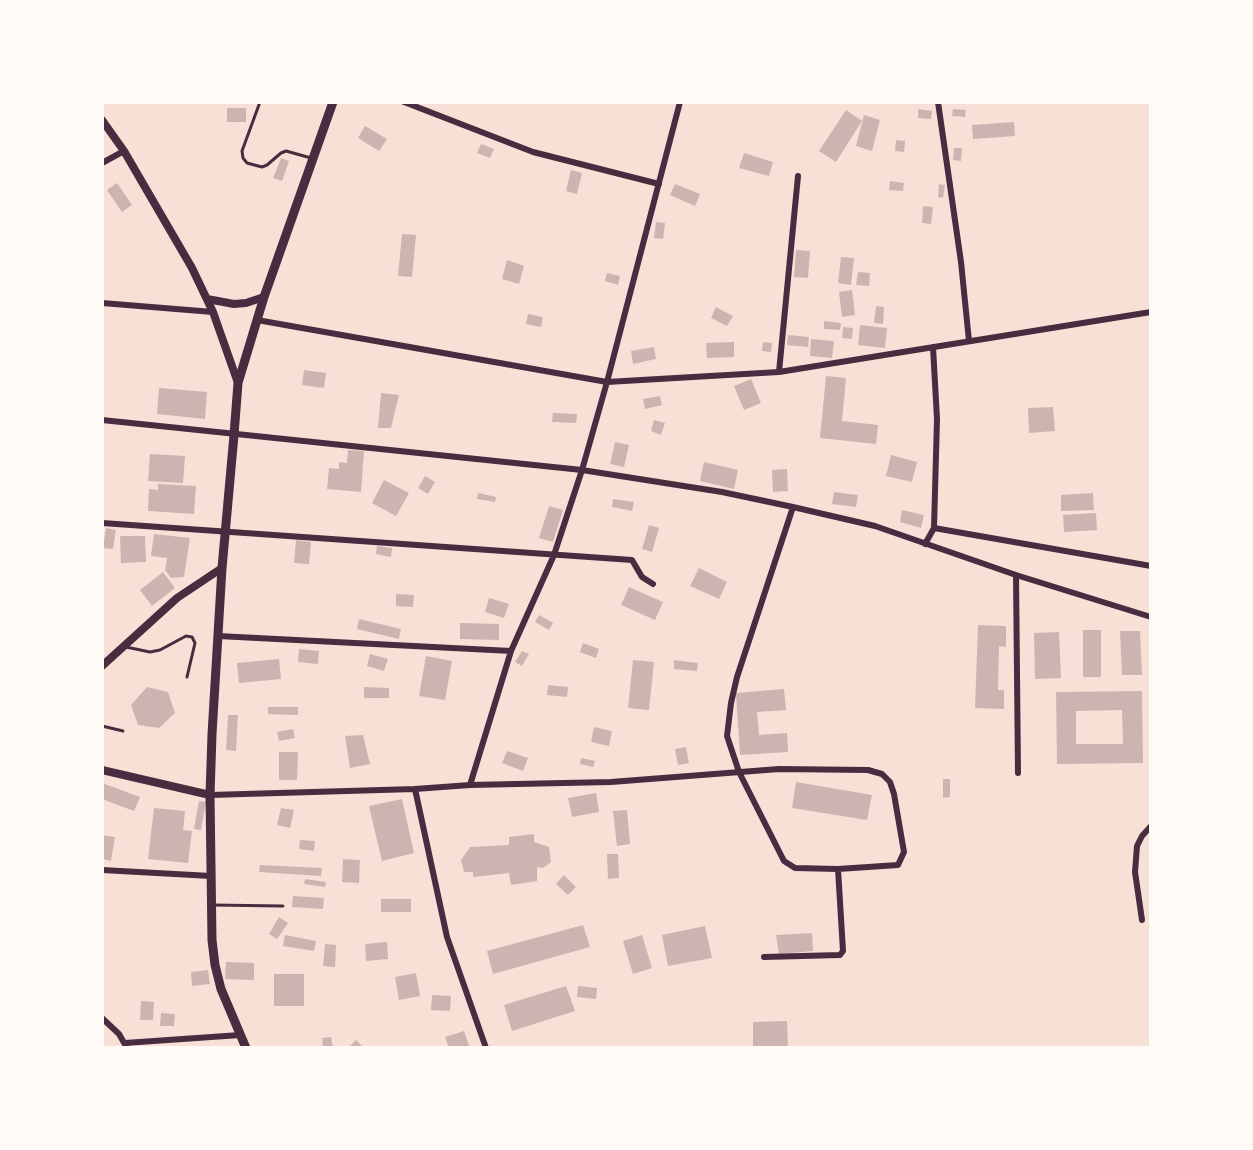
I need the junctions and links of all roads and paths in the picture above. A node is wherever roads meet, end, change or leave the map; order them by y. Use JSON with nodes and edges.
{"nodes":[{"id":1,"x":260,"y":102,"type":"edge"},
{"id":2,"x":333,"y":102,"type":"edge"},
{"id":3,"x":404,"y":102,"type":"edge"},
{"id":4,"x":680,"y":102,"type":"edge"},
{"id":5,"x":938,"y":102,"type":"edge"},
{"id":6,"x":102,"y":120,"type":"edge"},
{"id":7,"x":124,"y":151,"type":"junction"},
{"id":8,"x":313,"y":159,"type":"junction"},
{"id":9,"x":102,"y":163,"type":"edge"},
{"id":10,"x":798,"y":176,"type":"dead end"},
{"id":11,"x":659,"y":184,"type":"junction"},
{"id":12,"x":264,"y":297,"type":"junction"},
{"id":13,"x":207,"y":299,"type":"junction"},
{"id":14,"x":102,"y":303,"type":"edge"},
{"id":15,"x":213,"y":312,"type":"junction"},
{"id":16,"x":1151,"y":312,"type":"edge"},
{"id":17,"x":257,"y":320,"type":"junction"},
{"id":18,"x":969,"y":341,"type":"junction"},
{"id":19,"x":933,"y":347,"type":"junction"},
{"id":20,"x":779,"y":372,"type":"junction"},
{"id":21,"x":607,"y":382,"type":"junction"},
{"id":22,"x":238,"y":383,"type":"junction"},
{"id":23,"x":102,"y":420,"type":"edge"},
{"id":24,"x":234,"y":435,"type":"junction"},
{"id":25,"x":582,"y":470,"type":"junction"},
{"id":26,"x":794,"y":507,"type":"junction"},
{"id":27,"x":102,"y":523,"type":"edge"},
{"id":28,"x":934,"y":528,"type":"junction"},
{"id":29,"x":225,"y":533,"type":"junction"},
{"id":30,"x":925,"y":544,"type":"junction"},
{"id":31,"x":554,"y":555,"type":"junction"},
{"id":32,"x":1151,"y":566,"type":"edge"},
{"id":33,"x":222,"y":568,"type":"junction"},
{"id":34,"x":1016,"y":575,"type":"junction"},
{"id":35,"x":653,"y":584,"type":"dead end"},
{"id":36,"x":1151,"y":617,"type":"edge"},
{"id":37,"x":218,"y":636,"type":"junction"},
{"id":38,"x":124,"y":646,"type":"junction"},
{"id":39,"x":511,"y":651,"type":"junction"},
{"id":40,"x":102,"y":666,"type":"edge"},
{"id":41,"x":187,"y":677,"type":"dead end"},
{"id":42,"x":102,"y":726,"type":"edge"},
{"id":43,"x":123,"y":731,"type":"dead end"},
{"id":44,"x":102,"y":770,"type":"edge"},
{"id":45,"x":739,"y":772,"type":"junction"},
{"id":46,"x":1018,"y":773,"type":"dead end"},
{"id":47,"x":471,"y":785,"type":"junction"},
{"id":48,"x":415,"y":789,"type":"junction"},
{"id":49,"x":210,"y":795,"type":"junction"},
{"id":50,"x":1151,"y":826,"type":"edge"},
{"id":51,"x":838,"y":869,"type":"junction"},
{"id":52,"x":102,"y":870,"type":"edge"},
{"id":53,"x":211,"y":876,"type":"junction"},
{"id":54,"x":211,"y":905,"type":"junction"},
{"id":55,"x":283,"y":906,"type":"dead end"},
{"id":56,"x":1142,"y":920,"type":"dead end"},
{"id":57,"x":764,"y":957,"type":"dead end"},
{"id":58,"x":102,"y":1018,"type":"edge"},
{"id":59,"x":240,"y":1035,"type":"junction"},
{"id":60,"x":126,"y":1046,"type":"edge"},
{"id":61,"x":246,"y":1048,"type":"edge"},
{"id":62,"x":486,"y":1048,"type":"edge"}],
"edges":[{"from":1,"to":8,"type":"lane"},
{"from":2,"to":8,"type":"highway"},
{"from":3,"to":11,"type":"street"},
{"from":4,"to":11,"type":"street"},
{"from":5,"to":18,"type":"street"},
{"from":6,"to":7,"type":"street"},
{"from":7,"to":9,"type":"street"},
{"from":7,"to":13,"type":"street"},
{"from":8,"to":12,"type":"highway"},
{"from":10,"to":20,"type":"street"},
{"from":11,"to":21,"type":"street"},
{"from":12,"to":13,"type":"street"},
{"from":12,"to":17,"type":"highway"},
{"from":13,"to":15,"type":"street"},
{"from":14,"to":15,"type":"street"},
{"from":15,"to":22,"type":"street"},
{"from":16,"to":18,"type":"street"},
{"from":17,"to":21,"type":"street"},
{"from":17,"to":22,"type":"highway"},
{"from":18,"to":19,"type":"street"},
{"from":19,"to":20,"type":"street"},
{"from":19,"to":28,"type":"street"},
{"from":20,"to":21,"type":"street"},
{"from":21,"to":25,"type":"street"},
{"from":22,"to":24,"type":"highway"},
{"from":23,"to":24,"type":"street"},
{"from":24,"to":25,"type":"street"},
{"from":24,"to":29,"type":"highway"},
{"from":25,"to":26,"type":"street"},
{"from":25,"to":31,"type":"street"},
{"from":26,"to":30,"type":"street"},
{"from":26,"to":45,"type":"street"},
{"from":27,"to":29,"type":"street"},
{"from":28,"to":30,"type":"street"},
{"from":28,"to":32,"type":"street"},
{"from":29,"to":31,"type":"street"},
{"from":29,"to":33,"type":"highway"},
{"from":30,"to":34,"type":"street"},
{"from":31,"to":35,"type":"street"},
{"from":31,"to":39,"type":"street"},
{"from":33,"to":37,"type":"highway"},
{"from":33,"to":38,"type":"main road"},
{"from":34,"to":36,"type":"street"},
{"from":34,"to":46,"type":"street"},
{"from":37,"to":39,"type":"street"},
{"from":37,"to":49,"type":"highway"},
{"from":38,"to":40,"type":"main road"},
{"from":38,"to":41,"type":"lane"},
{"from":39,"to":47,"type":"street"},
{"from":42,"to":43,"type":"lane"},
{"from":44,"to":49,"type":"main road"},
{"from":45,"to":47,"type":"street"},
{"from":45,"to":51,"type":"street"},
{"from":45,"to":51,"type":"street"},
{"from":47,"to":48,"type":"street"},
{"from":48,"to":49,"type":"street"},
{"from":48,"to":62,"type":"street"},
{"from":49,"to":53,"type":"highway"},
{"from":50,"to":56,"type":"street"},
{"from":51,"to":57,"type":"street"},
{"from":52,"to":53,"type":"street"},
{"from":53,"to":54,"type":"highway"},
{"from":54,"to":55,"type":"lane"},
{"from":54,"to":59,"type":"highway"},
{"from":58,"to":60,"type":"street"},
{"from":59,"to":60,"type":"street"},
{"from":59,"to":61,"type":"highway"}]}
